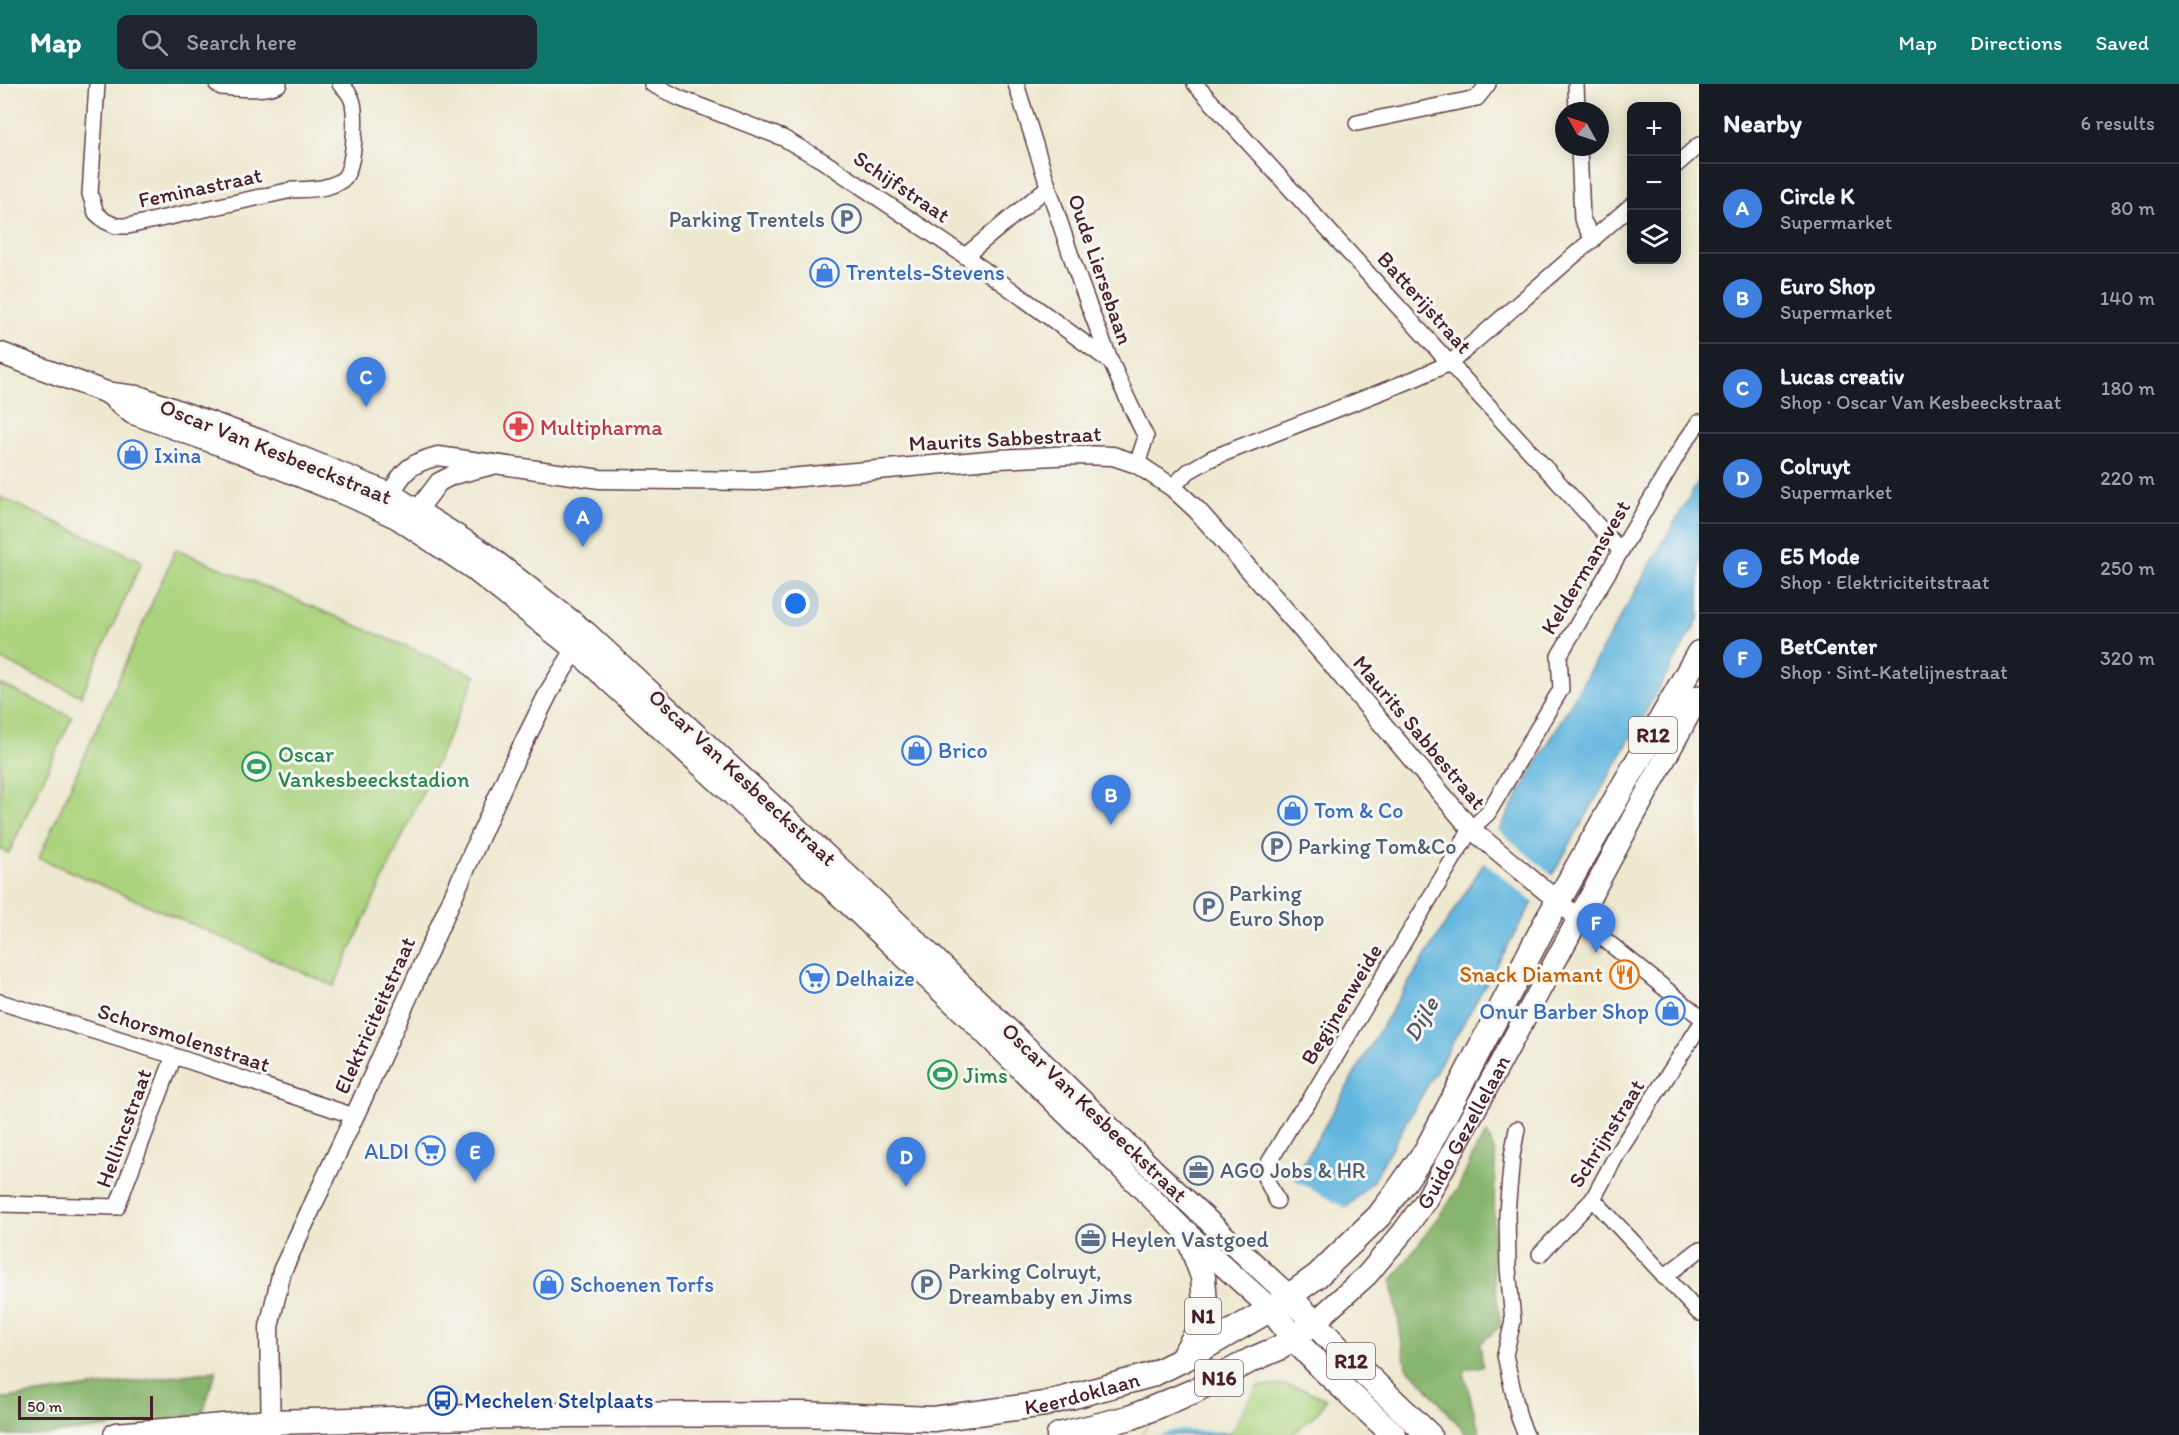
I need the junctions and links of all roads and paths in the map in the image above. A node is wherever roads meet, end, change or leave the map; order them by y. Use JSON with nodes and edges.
{"nodes":[{"id":1,"x":97,"y":84,"type":"edge"},
{"id":2,"x":217,"y":84,"type":"edge"},
{"id":3,"x":279,"y":84,"type":"edge"},
{"id":4,"x":340,"y":84,"type":"edge"},
{"id":5,"x":652,"y":84,"type":"edge"},
{"id":6,"x":1016,"y":84,"type":"edge"},
{"id":7,"x":1195,"y":84,"type":"edge"},
{"id":8,"x":1488,"y":84,"type":"edge"},
{"id":9,"x":1576,"y":84,"type":"edge"},
{"id":10,"x":1577,"y":102,"type":"edge"},
{"id":11,"x":1357,"y":123,"type":"dead end"},
{"id":12,"x":1699,"y":145,"type":"edge"},
{"id":13,"x":1579,"y":156,"type":"edge"},
{"id":14,"x":1681,"y":161,"type":"edge"},
{"id":15,"x":1048,"y":187,"type":"junction"},
{"id":16,"x":1627,"y":210,"type":"edge"},
{"id":17,"x":1593,"y":240,"type":"junction"},
{"id":18,"x":965,"y":256,"type":"junction"},
{"id":19,"x":0,"y":353,"type":"edge"},
{"id":20,"x":1108,"y":360,"type":"junction"},
{"id":21,"x":1450,"y":363,"type":"junction"},
{"id":22,"x":108,"y":393,"type":"junction"},
{"id":23,"x":1699,"y":422,"type":"edge"},
{"id":24,"x":1137,"y":464,"type":"junction"},
{"id":25,"x":493,"y":465,"type":"junction"},
{"id":26,"x":1172,"y":487,"type":"junction"},
{"id":27,"x":391,"y":494,"type":"junction"},
{"id":28,"x":407,"y":514,"type":"junction"},
{"id":29,"x":1621,"y":551,"type":"junction"},
{"id":30,"x":580,"y":641,"type":"junction"},
{"id":31,"x":1699,"y":653,"type":"edge"},
{"id":32,"x":1699,"y":696,"type":"edge"},
{"id":33,"x":1477,"y":835,"type":"junction"},
{"id":34,"x":1550,"y":897,"type":"junction"},
{"id":35,"x":1578,"y":918,"type":"junction"},
{"id":36,"x":0,"y":1002,"type":"edge"},
{"id":37,"x":1699,"y":1016,"type":"edge"},
{"id":38,"x":1699,"y":1026,"type":"edge"},
{"id":39,"x":174,"y":1056,"type":"junction"},
{"id":40,"x":354,"y":1116,"type":"junction"},
{"id":41,"x":1517,"y":1129,"type":"dead end"},
{"id":42,"x":1593,"y":1199,"type":"junction"},
{"id":43,"x":1277,"y":1201,"type":"dead end"},
{"id":44,"x":0,"y":1204,"type":"edge"},
{"id":45,"x":1187,"y":1233,"type":"junction"},
{"id":46,"x":1699,"y":1250,"type":"edge"},
{"id":47,"x":1540,"y":1254,"type":"dead end"},
{"id":48,"x":1664,"y":1277,"type":"junction"},
{"id":49,"x":1294,"y":1309,"type":"junction"},
{"id":50,"x":1699,"y":1314,"type":"edge"},
{"id":51,"x":1287,"y":1339,"type":"junction"},
{"id":52,"x":1184,"y":1359,"type":"junction"},
{"id":53,"x":270,"y":1428,"type":"edge"},
{"id":54,"x":117,"y":1435,"type":"edge"},
{"id":55,"x":1059,"y":1435,"type":"edge"},
{"id":56,"x":1394,"y":1435,"type":"edge"},
{"id":57,"x":1430,"y":1435,"type":"edge"},
{"id":58,"x":1526,"y":1435,"type":"edge"}],
"edges":[{"from":1,"to":4,"type":"street","name":"Feminastraat"},
{"from":2,"to":3,"type":"street"},
{"from":5,"to":18,"type":"street","name":"Schijfstraat"},
{"from":6,"to":15,"type":"street","name":"Oude Liersebaan"},
{"from":7,"to":21,"type":"street","name":"Batterijstraat"},
{"from":8,"to":11,"type":"street"},
{"from":9,"to":10,"type":"street"},
{"from":12,"to":14,"type":"street"},
{"from":13,"to":17,"type":"street"},
{"from":15,"to":18,"type":"street"},
{"from":15,"to":20,"type":"street","name":"Oude Liersebaan"},
{"from":16,"to":17,"type":"street"},
{"from":17,"to":21,"type":"street"},
{"from":18,"to":20,"type":"street","name":"Schijfstraat"},
{"from":19,"to":22,"type":"main road","name":"Oscar Van Kesbeeckstraat","number":"N1"},
{"from":20,"to":24,"type":"street","name":"Oude Liersebaan"},
{"from":21,"to":26,"type":"street"},
{"from":21,"to":29,"type":"street","name":"Batterijstraat"},
{"from":22,"to":27,"type":"main road","name":"Oscar Van Kesbeeckstraat","number":"N1"},
{"from":22,"to":28,"type":"main road","name":"Oscar Van Kesbeeckstraat","number":"N1"},
{"from":23,"to":29,"type":"street","name":"Keldermansvest"},
{"from":24,"to":25,"type":"street","name":"Maurits Sabbestraat"},
{"from":24,"to":26,"type":"street","name":"Maurits Sabbestraat"},
{"from":25,"to":27,"type":"street","name":"Maurits Sabbestraat"},
{"from":25,"to":28,"type":"street","name":"Maurits Sabbestraat"},
{"from":26,"to":33,"type":"street","name":"Maurits Sabbestraat"},
{"from":27,"to":28,"type":"main road","name":"Oscar Van Kesbeeckstraat","number":"N1"},
{"from":28,"to":30,"type":"main road","name":"Oscar Van Kesbeeckstraat","number":"N1"},
{"from":29,"to":33,"type":"street","name":"Keldermansvest"},
{"from":30,"to":40,"type":"street","name":"Elektriciteitstraat"},
{"from":30,"to":45,"type":"main road","name":"Oscar Van Kesbeeckstraat","number":"N1"},
{"from":30,"to":49,"type":"main road","name":"Oscar Van Kesbeeckstraat","number":"N1"},
{"from":31,"to":34,"type":"main road","number":"R12"},
{"from":32,"to":35,"type":"main road","number":"R12"},
{"from":33,"to":34,"type":"street","name":"Maurits Sabbestraat"},
{"from":33,"to":43,"type":"street","name":"Begijnenweide"},
{"from":34,"to":35,"type":"street","name":"Maurits Sabbestraat"},
{"from":34,"to":49,"type":"main road","name":"Guido Gezellelaan","number":"R12"},
{"from":35,"to":37,"type":"street"},
{"from":35,"to":49,"type":"main road","name":"Guido Gezellelaan","number":"R12"},
{"from":36,"to":39,"type":"street","name":"Schorsmolenstraat"},
{"from":38,"to":42,"type":"street","name":"Schrijnstraat"},
{"from":39,"to":40,"type":"street","name":"Schorsmolenstraat"},
{"from":39,"to":44,"type":"street","name":"Hellincstraat"},
{"from":40,"to":53,"type":"street","name":"Elektriciteitstraat"},
{"from":41,"to":58,"type":"street"},
{"from":42,"to":47,"type":"street","name":"Schrijnstraat"},
{"from":42,"to":48,"type":"street"},
{"from":45,"to":49,"type":"main road","name":"Oscar Van Kesbeeckstraat","number":"N1"},
{"from":45,"to":52,"type":"main road","number":"N1"},
{"from":46,"to":48,"type":"street"},
{"from":48,"to":50,"type":"street"},
{"from":49,"to":51,"type":"main road","number":"R12"},
{"from":49,"to":51,"type":"main road","name":"Guido Gezellelaan","number":"R12"},
{"from":49,"to":52,"type":"main road","number":"N16"},
{"from":49,"to":57,"type":"main road","number":"R12"},
{"from":51,"to":55,"type":"main road","name":"Keerdoklaan","number":"N16"},
{"from":51,"to":56,"type":"main road","number":"R12"},
{"from":52,"to":53,"type":"main road","name":"Keerdoklaan","number":"N16"},
{"from":53,"to":54,"type":"main road","name":"Keerdoklaan","number":"N16"}]}
